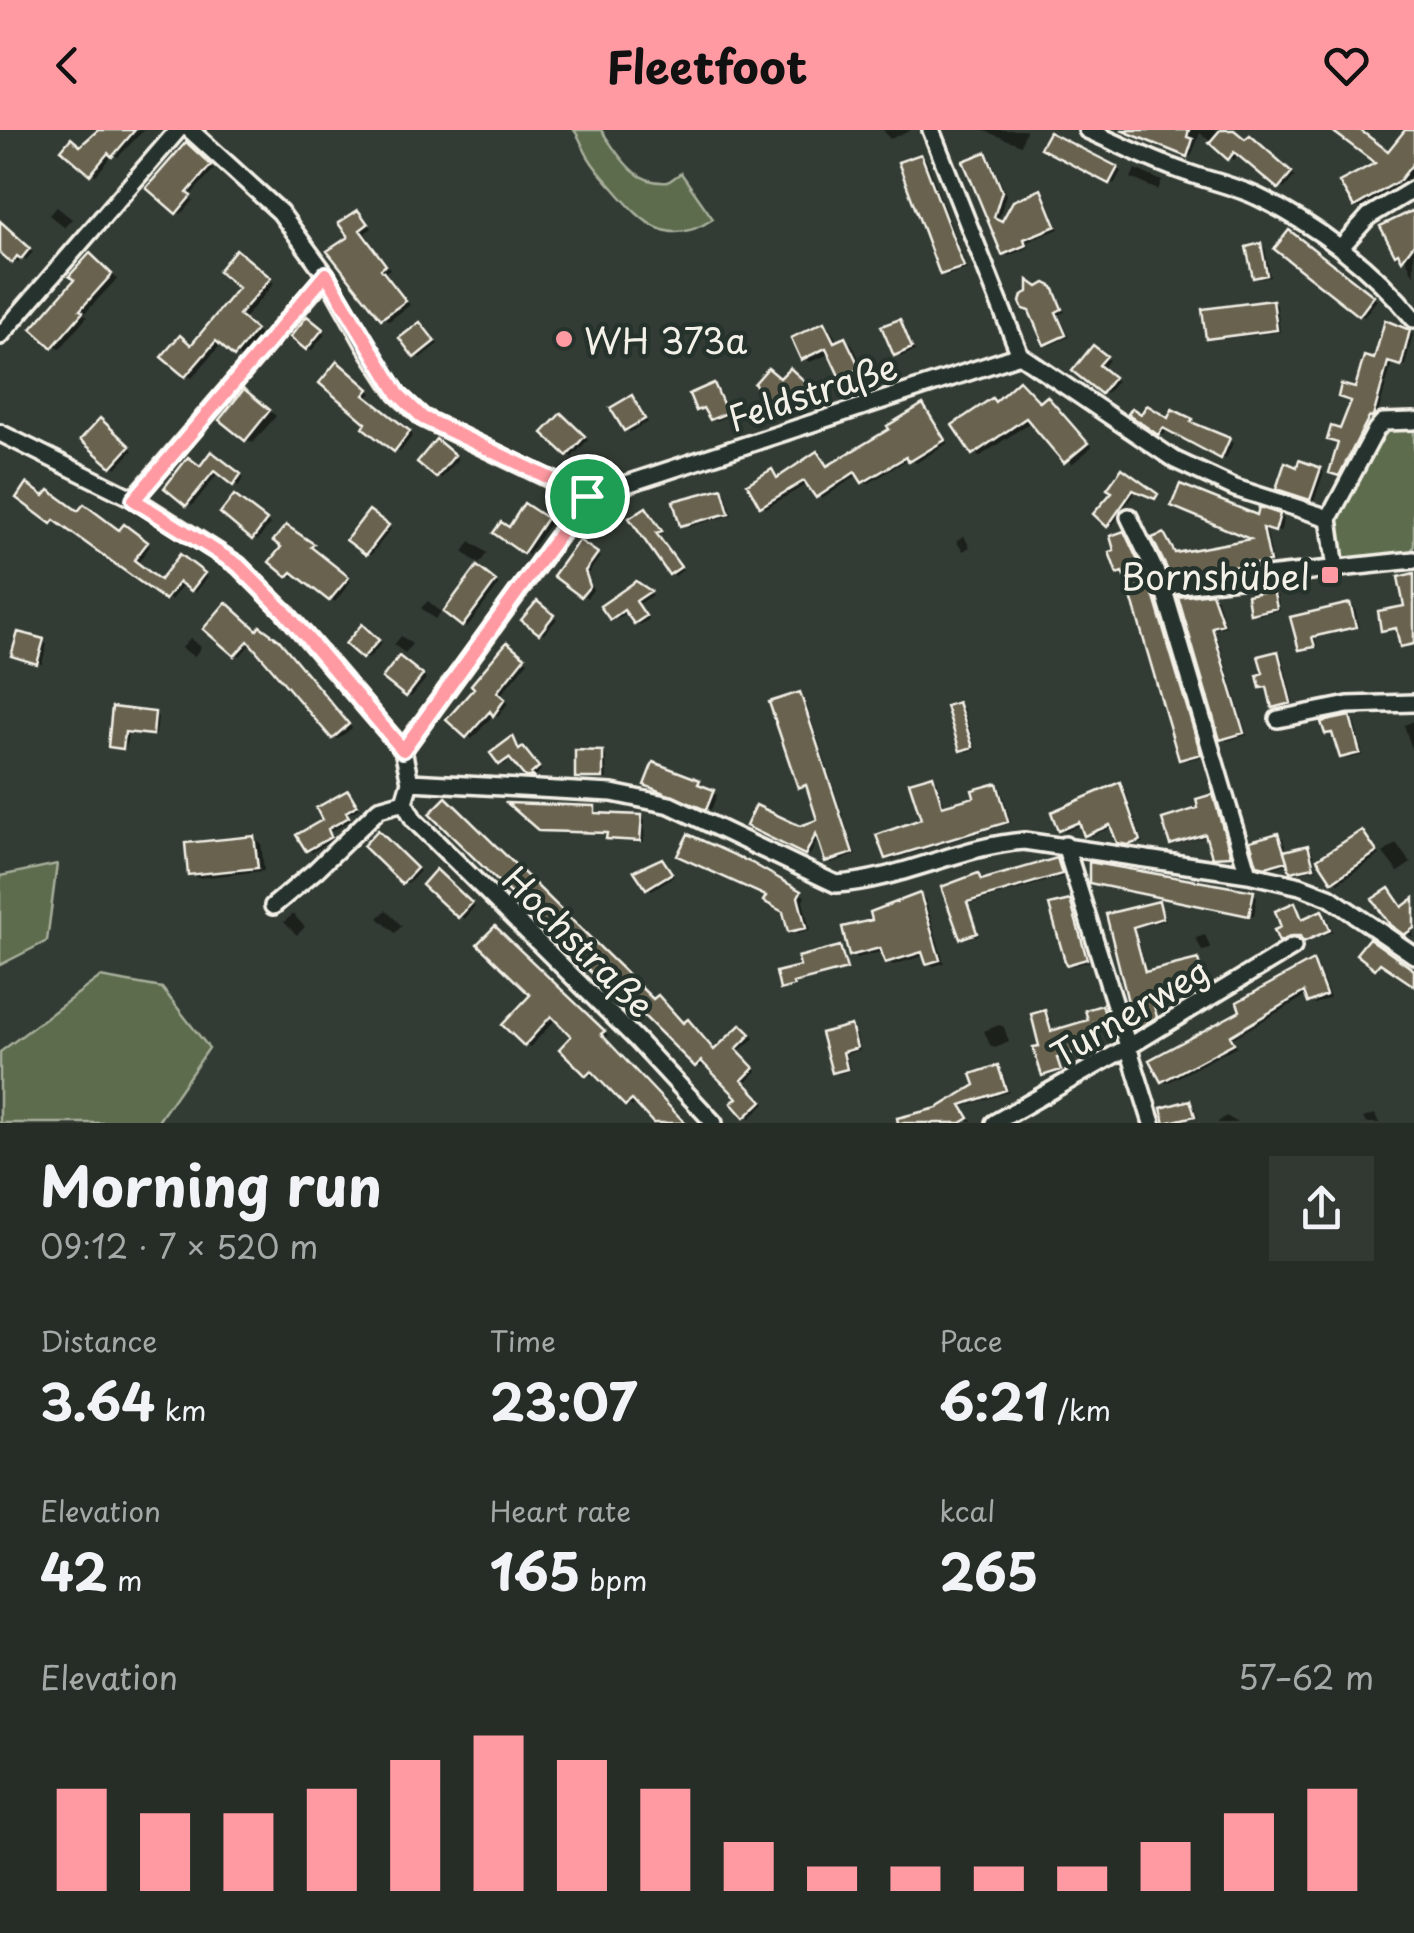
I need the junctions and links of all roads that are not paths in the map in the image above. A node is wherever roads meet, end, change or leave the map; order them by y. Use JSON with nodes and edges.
{"nodes":[{"id":1,"x":178,"y":130,"type":"edge"},
{"id":2,"x":190,"y":130,"type":"edge"},
{"id":3,"x":931,"y":130,"type":"edge"},
{"id":4,"x":1087,"y":130,"type":"edge"},
{"id":5,"x":1414,"y":189,"type":"edge"},
{"id":6,"x":1340,"y":247,"type":"junction"},
{"id":7,"x":326,"y":274,"type":"junction"},
{"id":8,"x":1414,"y":318,"type":"edge"},
{"id":9,"x":0,"y":336,"type":"edge"},
{"id":10,"x":1020,"y":354,"type":"junction"},
{"id":11,"x":1414,"y":420,"type":"edge"},
{"id":12,"x":0,"y":433,"type":"edge"},
{"id":13,"x":587,"y":496,"type":"junction"},
{"id":14,"x":134,"y":500,"type":"junction"},
{"id":15,"x":1130,"y":517,"type":"dead end"},
{"id":16,"x":1329,"y":518,"type":"junction"},
{"id":17,"x":1414,"y":560,"type":"edge"},
{"id":18,"x":1336,"y":569,"type":"junction"},
{"id":19,"x":1163,"y":587,"type":"junction"},
{"id":20,"x":1414,"y":702,"type":"edge"},
{"id":21,"x":1278,"y":719,"type":"dead end"},
{"id":22,"x":403,"y":750,"type":"junction"},
{"id":23,"x":410,"y":782,"type":"junction"},
{"id":24,"x":404,"y":802,"type":"junction"},
{"id":25,"x":1065,"y":845,"type":"junction"},
{"id":26,"x":1248,"y":874,"type":"junction"},
{"id":27,"x":273,"y":906,"type":"dead end"},
{"id":28,"x":1292,"y":948,"type":"dead end"},
{"id":29,"x":1414,"y":955,"type":"edge"},
{"id":30,"x":1128,"y":1048,"type":"junction"},
{"id":31,"x":714,"y":1123,"type":"edge"},
{"id":32,"x":994,"y":1123,"type":"edge"},
{"id":33,"x":1152,"y":1123,"type":"edge"}],
"edges":[{"from":1,"to":9,"type":"street"},
{"from":2,"to":7,"type":"street"},
{"from":3,"to":10,"type":"street"},
{"from":4,"to":6,"type":"street"},
{"from":5,"to":6,"type":"street"},
{"from":6,"to":8,"type":"street"},
{"from":7,"to":13,"type":"street"},
{"from":7,"to":14,"type":"street"},
{"from":10,"to":13,"type":"street","name":"Feldstraße"},
{"from":10,"to":16,"type":"street"},
{"from":11,"to":16,"type":"street"},
{"from":12,"to":14,"type":"street"},
{"from":13,"to":22,"type":"street"},
{"from":14,"to":22,"type":"street"},
{"from":15,"to":19,"type":"street"},
{"from":16,"to":18,"type":"street"},
{"from":17,"to":18,"type":"street"},
{"from":18,"to":19,"type":"street"},
{"from":19,"to":26,"type":"street"},
{"from":20,"to":21,"type":"street"},
{"from":22,"to":23,"type":"street"},
{"from":23,"to":24,"type":"street"},
{"from":23,"to":25,"type":"street"},
{"from":24,"to":27,"type":"street"},
{"from":24,"to":31,"type":"street","name":"Hochstraße"},
{"from":25,"to":26,"type":"street"},
{"from":25,"to":30,"type":"street"},
{"from":26,"to":29,"type":"street"},
{"from":28,"to":30,"type":"street","name":"Turnerweg"},
{"from":30,"to":32,"type":"street","name":"Turnerweg"},
{"from":30,"to":33,"type":"street"}]}
